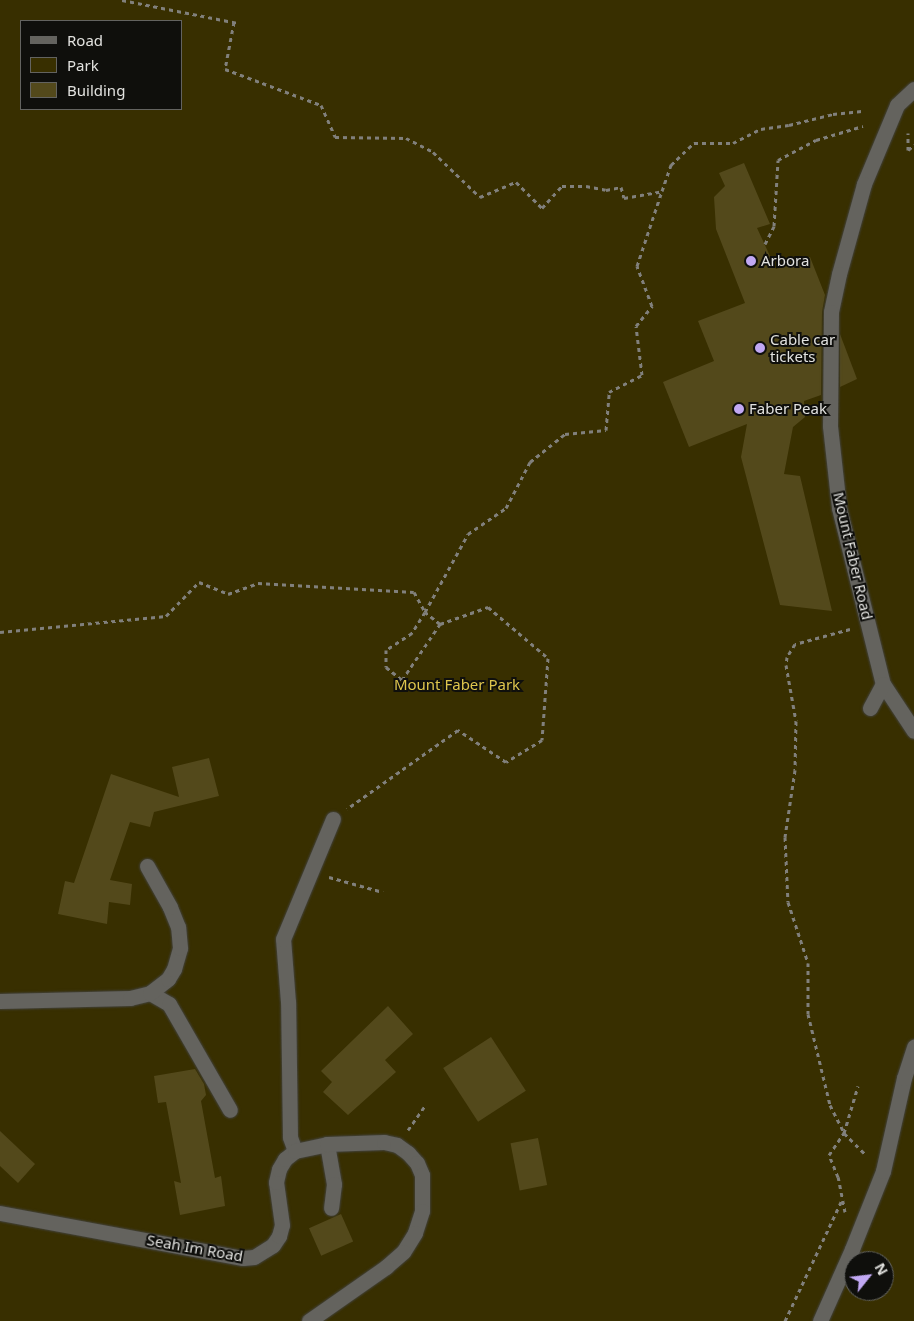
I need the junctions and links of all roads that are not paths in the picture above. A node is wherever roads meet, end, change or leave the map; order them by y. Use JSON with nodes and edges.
{"nodes":[{"id":1,"x":914,"y":89,"type":"edge"},
{"id":2,"x":883,"y":684,"type":"junction"},
{"id":3,"x":870,"y":708,"type":"dead end"},
{"id":4,"x":914,"y":731,"type":"edge"},
{"id":5,"x":332,"y":820,"type":"road end"},
{"id":6,"x":147,"y":866,"type":"dead end"},
{"id":7,"x":150,"y":993,"type":"junction"},
{"id":8,"x":0,"y":1001,"type":"edge"},
{"id":9,"x":914,"y":1047,"type":"edge"},
{"id":10,"x":230,"y":1110,"type":"dead end"},
{"id":11,"x":327,"y":1144,"type":"junction"},
{"id":12,"x":295,"y":1151,"type":"junction"},
{"id":13,"x":331,"y":1208,"type":"dead end"},
{"id":14,"x":0,"y":1213,"type":"edge"},
{"id":15,"x":309,"y":1321,"type":"edge"},
{"id":16,"x":820,"y":1321,"type":"edge"}],
"edges":[{"from":1,"to":2,"type":"street","name":"Mount Faber Road"},
{"from":2,"to":3,"type":"street"},
{"from":2,"to":4,"type":"street","name":"Mount Faber Road"},
{"from":5,"to":12,"type":"street"},
{"from":6,"to":7,"type":"street"},
{"from":7,"to":8,"type":"street"},
{"from":7,"to":10,"type":"street"},
{"from":9,"to":16,"type":"street"},
{"from":11,"to":12,"type":"street"},
{"from":11,"to":13,"type":"street"},
{"from":11,"to":15,"type":"street"},
{"from":12,"to":14,"type":"street","name":"Seah Im Road"}]}
